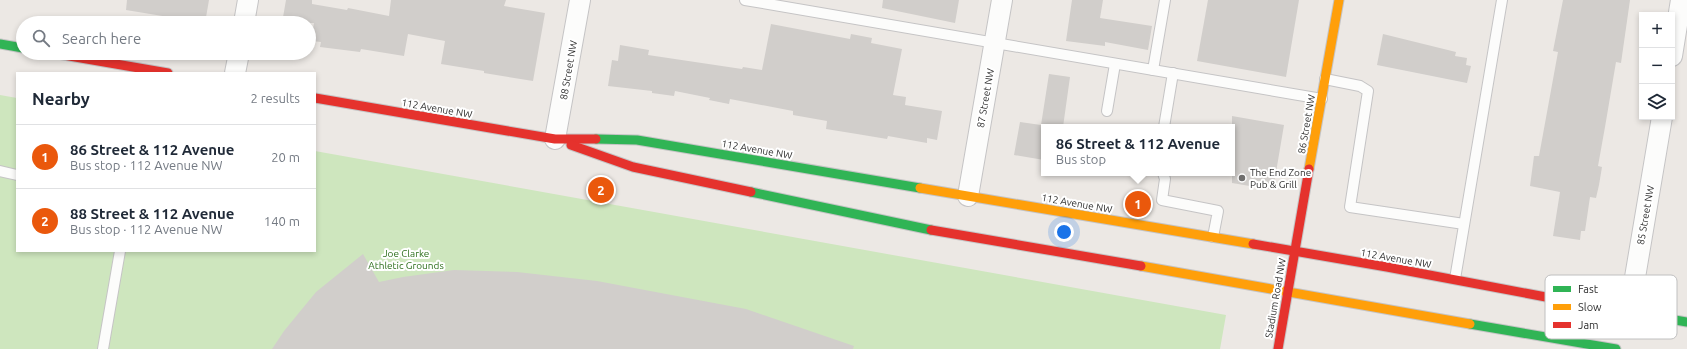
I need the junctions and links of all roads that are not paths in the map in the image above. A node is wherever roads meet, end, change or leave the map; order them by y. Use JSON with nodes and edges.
{"nodes":[{"id":1,"x":248,"y":0,"type":"edge"},
{"id":2,"x":580,"y":0,"type":"edge"},
{"id":3,"x":745,"y":0,"type":"edge"},
{"id":4,"x":1002,"y":0,"type":"edge"},
{"id":5,"x":1165,"y":0,"type":"edge"},
{"id":6,"x":1339,"y":0,"type":"edge"},
{"id":7,"x":1502,"y":0,"type":"edge"},
{"id":8,"x":1682,"y":0,"type":"edge"},
{"id":9,"x":794,"y":4,"type":"edge"},
{"id":10,"x":245,"y":16,"type":"edge"},
{"id":11,"x":995,"y":43,"type":"junction"},
{"id":12,"x":0,"y":44,"type":"edge"},
{"id":13,"x":16,"y":47,"type":"edge"},
{"id":14,"x":1673,"y":48,"type":"edge"},
{"id":15,"x":93,"y":60,"type":"edge"},
{"id":16,"x":238,"y":60,"type":"edge"},
{"id":17,"x":1115,"y":64,"type":"junction"},
{"id":18,"x":1153,"y":70,"type":"junction"},
{"id":19,"x":162,"y":72,"type":"edge"},
{"id":20,"x":235,"y":72,"type":"edge"},
{"id":21,"x":1173,"y":73,"type":"junction"},
{"id":22,"x":1326,"y":79,"type":"junction"},
{"id":23,"x":316,"y":98,"type":"edge"},
{"id":24,"x":1322,"y":99,"type":"junction"},
{"id":25,"x":1107,"y":111,"type":"dead end"},
{"id":26,"x":1661,"y":120,"type":"edge"},
{"id":27,"x":1164,"y":124,"type":"edge"},
{"id":28,"x":555,"y":139,"type":"junction"},
{"id":29,"x":0,"y":171,"type":"edge"},
{"id":30,"x":16,"y":175,"type":"edge"},
{"id":31,"x":1164,"y":176,"type":"edge"},
{"id":32,"x":968,"y":196,"type":"junction"},
{"id":33,"x":1464,"y":224,"type":"junction"},
{"id":34,"x":1213,"y":237,"type":"junction"},
{"id":35,"x":1295,"y":251,"type":"junction"},
{"id":36,"x":120,"y":252,"type":"edge"},
{"id":37,"x":1635,"y":275,"type":"edge"},
{"id":38,"x":1455,"y":279,"type":"junction"},
{"id":39,"x":1288,"y":291,"type":"junction"},
{"id":40,"x":1545,"y":297,"type":"edge"},
{"id":41,"x":1677,"y":320,"type":"edge"},
{"id":42,"x":1687,"y":322,"type":"edge"},
{"id":43,"x":1545,"y":336,"type":"edge"},
{"id":44,"x":1559,"y":339,"type":"edge"},
{"id":45,"x":103,"y":349,"type":"edge"},
{"id":46,"x":1278,"y":349,"type":"edge"},
{"id":47,"x":1616,"y":349,"type":"edge"}],
"edges":[{"from":1,"to":10,"type":"street"},
{"from":2,"to":28,"type":"street","name":"88 Street NW"},
{"from":3,"to":9,"type":"lane"},
{"from":4,"to":11,"type":"street","name":"87 Street NW"},
{"from":5,"to":18,"type":"lane"},
{"from":6,"to":22,"type":"main road","name":"86 Street NW"},
{"from":7,"to":33,"type":"lane"},
{"from":8,"to":14,"type":"street"},
{"from":9,"to":11,"type":"lane"},
{"from":11,"to":17,"type":"lane"},
{"from":11,"to":32,"type":"street","name":"87 Street NW"},
{"from":12,"to":13,"type":"main road"},
{"from":15,"to":19,"type":"main road"},
{"from":16,"to":20,"type":"street"},
{"from":17,"to":18,"type":"lane"},
{"from":17,"to":25,"type":"lane"},
{"from":18,"to":21,"type":"lane"},
{"from":21,"to":24,"type":"lane"},
{"from":21,"to":27,"type":"lane"},
{"from":22,"to":24,"type":"main road","name":"86 Street NW"},
{"from":22,"to":33,"type":"lane"},
{"from":23,"to":28,"type":"main road","name":"112 Avenue NW"},
{"from":24,"to":35,"type":"main road","name":"86 Street NW"},
{"from":26,"to":37,"type":"street","name":"85 Street NW"},
{"from":28,"to":32,"type":"main road","name":"112 Avenue NW"},
{"from":28,"to":39,"type":"main road","name":"112 Avenue NW"},
{"from":29,"to":30,"type":"lane"},
{"from":31,"to":34,"type":"lane"},
{"from":32,"to":34,"type":"main road","name":"112 Avenue NW"},
{"from":33,"to":38,"type":"lane"},
{"from":34,"to":35,"type":"main road","name":"112 Avenue NW"},
{"from":35,"to":38,"type":"main road","name":"112 Avenue NW"},
{"from":35,"to":39,"type":"main road","name":"Stadium Road NW"},
{"from":36,"to":45,"type":"lane"},
{"from":38,"to":40,"type":"main road","name":"112 Avenue NW"},
{"from":39,"to":43,"type":"main road","name":"112 Avenue NW"},
{"from":39,"to":46,"type":"main road","name":"Stadium Road NW"},
{"from":41,"to":42,"type":"main road","name":"112 Avenue NW"},
{"from":44,"to":47,"type":"main road","name":"112 Avenue NW"}]}
